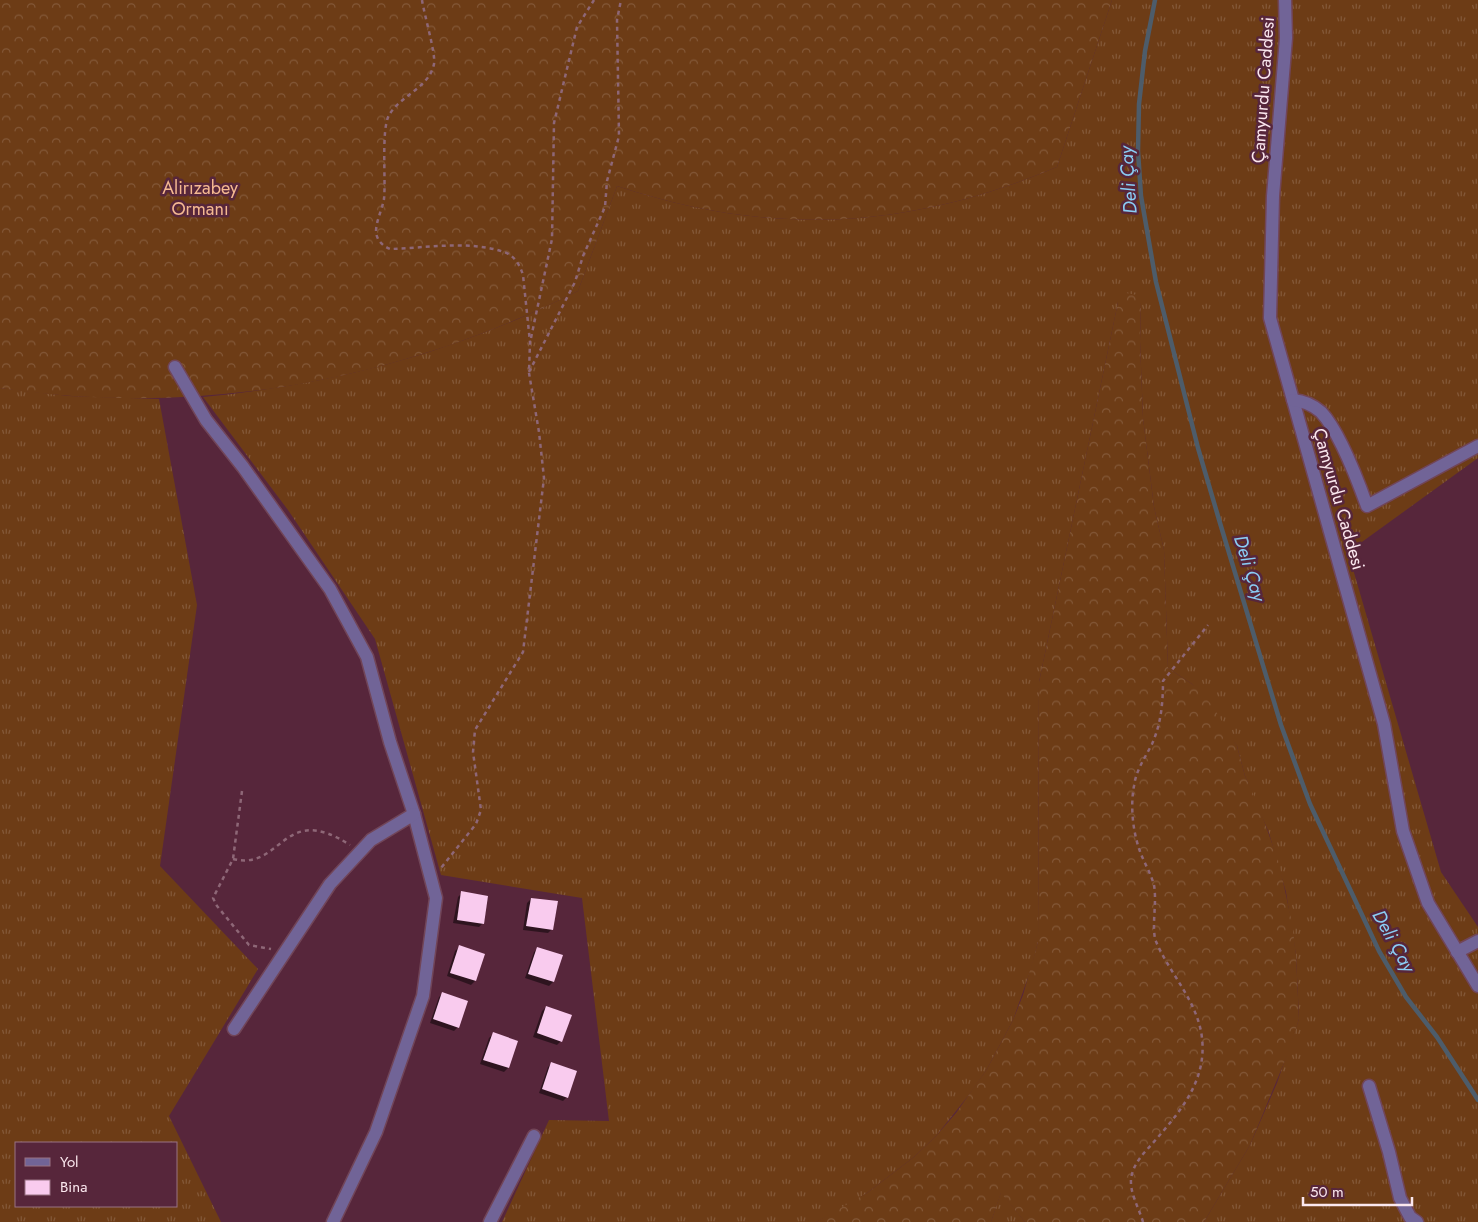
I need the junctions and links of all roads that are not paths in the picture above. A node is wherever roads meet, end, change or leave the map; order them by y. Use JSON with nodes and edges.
{"nodes":[{"id":1,"x":1285,"y":0,"type":"edge"},
{"id":2,"x":175,"y":368,"type":"dead end"},
{"id":3,"x":1293,"y":400,"type":"junction"},
{"id":4,"x":1478,"y":446,"type":"edge"},
{"id":5,"x":414,"y":814,"type":"junction"},
{"id":6,"x":1478,"y":941,"type":"edge"},
{"id":7,"x":1457,"y":952,"type":"junction"},
{"id":8,"x":1478,"y":986,"type":"edge"},
{"id":9,"x":234,"y":1029,"type":"dead end"},
{"id":10,"x":1369,"y":1086,"type":"dead end"},
{"id":11,"x":534,"y":1136,"type":"dead end"},
{"id":12,"x":333,"y":1222,"type":"edge"},
{"id":13,"x":490,"y":1222,"type":"edge"},
{"id":14,"x":1417,"y":1222,"type":"edge"}],
"edges":[{"from":1,"to":3,"type":"street","name":"Çamyurdu Caddesi"},
{"from":2,"to":5,"type":"street"},
{"from":3,"to":4,"type":"street"},
{"from":3,"to":7,"type":"street","name":"Çamyurdu Caddesi"},
{"from":5,"to":9,"type":"street"},
{"from":5,"to":12,"type":"street"},
{"from":6,"to":7,"type":"street"},
{"from":7,"to":8,"type":"street","name":"Çamyurdu Caddesi"},
{"from":10,"to":14,"type":"street"},
{"from":11,"to":13,"type":"street"}]}
